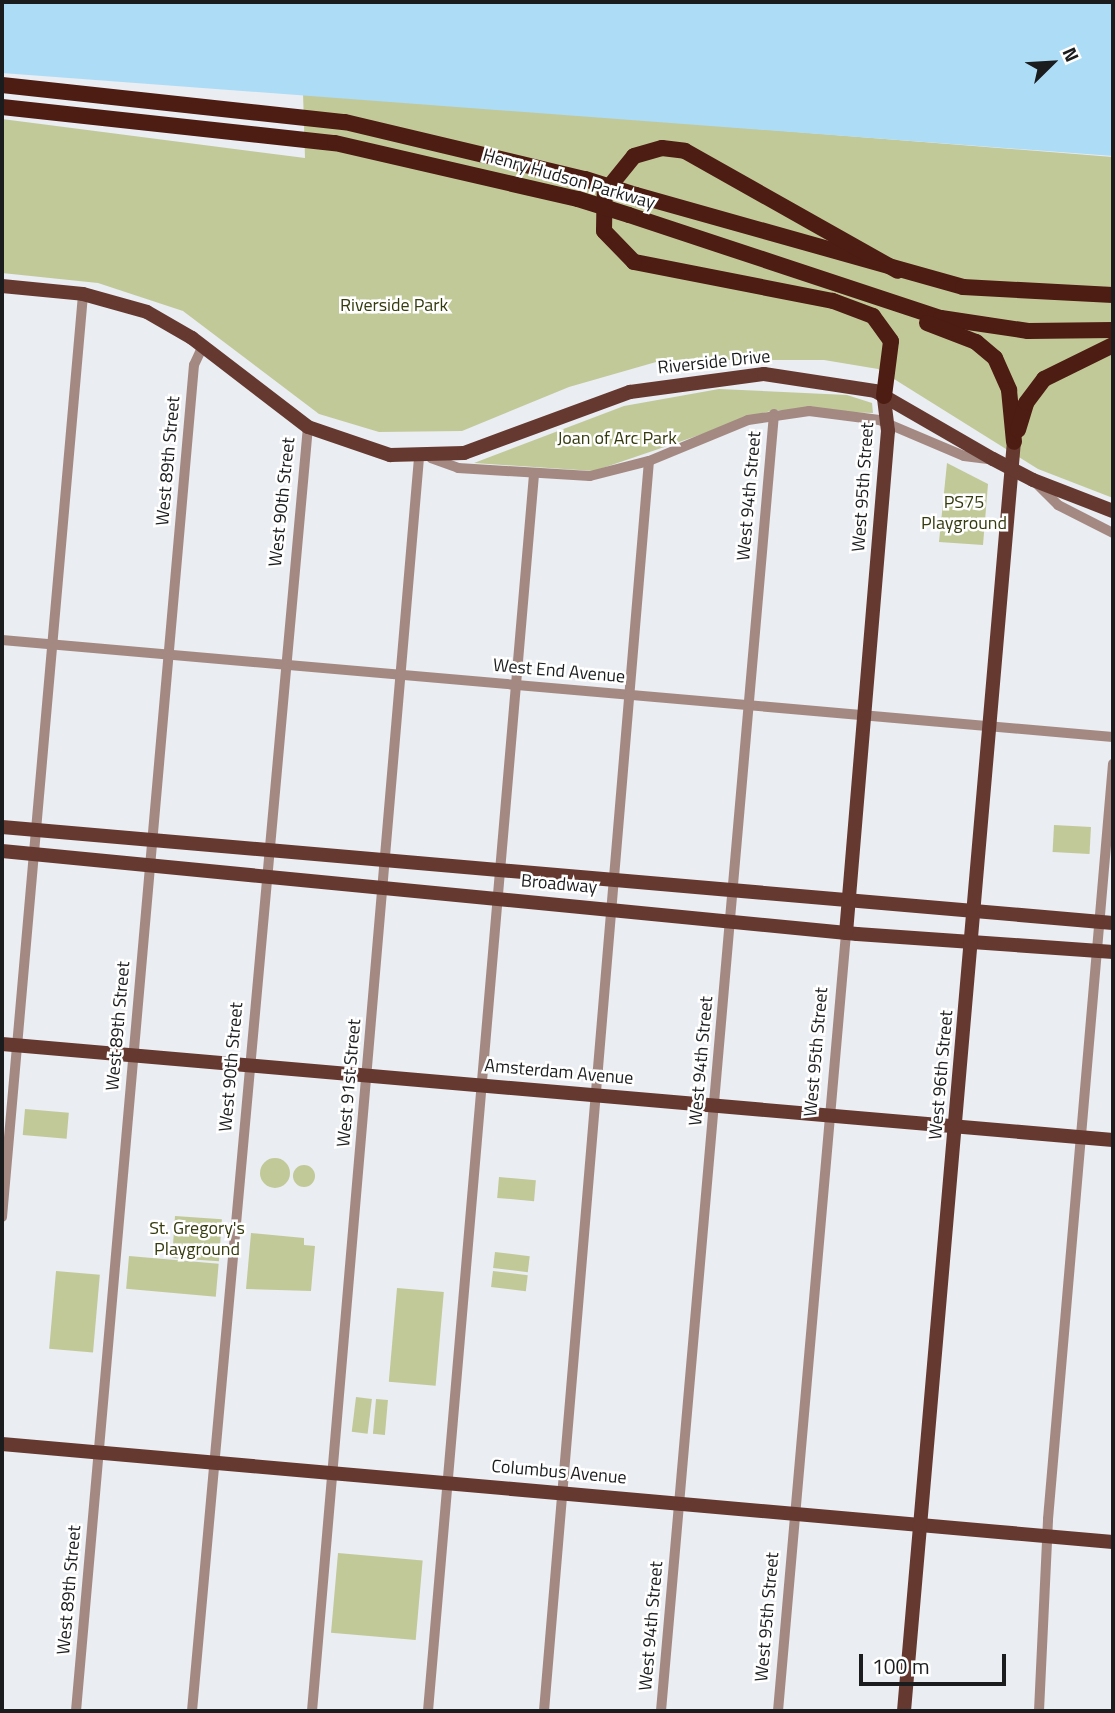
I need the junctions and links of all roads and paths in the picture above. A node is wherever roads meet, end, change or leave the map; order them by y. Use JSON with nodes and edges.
{"nodes":[{"id":1,"x":2,"y":85,"type":"edge"},
{"id":2,"x":2,"y":107,"type":"edge"},
{"id":3,"x":898,"y":271,"type":"junction"},
{"id":4,"x":2,"y":286,"type":"edge"},
{"id":5,"x":1113,"y":292,"type":"edge"},
{"id":6,"x":83,"y":294,"type":"junction"},
{"id":7,"x":876,"y":302,"type":"junction"},
{"id":8,"x":1113,"y":330,"type":"edge"},
{"id":9,"x":1113,"y":345,"type":"edge"},
{"id":10,"x":203,"y":346,"type":"junction"},
{"id":11,"x":884,"y":396,"type":"junction"},
{"id":12,"x":774,"y":414,"type":"junction"},
{"id":13,"x":888,"y":422,"type":"junction"},
{"id":14,"x":308,"y":427,"type":"junction"},
{"id":15,"x":1014,"y":442,"type":"junction"},
{"id":16,"x":425,"y":457,"type":"junction"},
{"id":17,"x":993,"y":459,"type":"junction"},
{"id":18,"x":649,"y":461,"type":"junction"},
{"id":19,"x":534,"y":475,"type":"junction"},
{"id":20,"x":1033,"y":480,"type":"junction"},
{"id":21,"x":1113,"y":511,"type":"edge"},
{"id":22,"x":1113,"y":533,"type":"edge"},
{"id":23,"x":2,"y":640,"type":"edge"},
{"id":24,"x":53,"y":644,"type":"junction"},
{"id":25,"x":169,"y":655,"type":"junction"},
{"id":26,"x":284,"y":665,"type":"junction"},
{"id":27,"x":402,"y":675,"type":"junction"},
{"id":28,"x":516,"y":685,"type":"junction"},
{"id":29,"x":633,"y":695,"type":"junction"},
{"id":30,"x":749,"y":705,"type":"junction"},
{"id":31,"x":866,"y":715,"type":"junction"},
{"id":32,"x":989,"y":726,"type":"junction"},
{"id":33,"x":1113,"y":737,"type":"edge"},
{"id":34,"x":1113,"y":764,"type":"edge"},
{"id":35,"x":2,"y":827,"type":"edge"},
{"id":36,"x":36,"y":830,"type":"junction"},
{"id":37,"x":152,"y":841,"type":"junction"},
{"id":38,"x":2,"y":851,"type":"edge"},
{"id":39,"x":267,"y":851,"type":"junction"},
{"id":40,"x":34,"y":854,"type":"junction"},
{"id":41,"x":386,"y":862,"type":"junction"},
{"id":42,"x":149,"y":865,"type":"junction"},
{"id":43,"x":500,"y":873,"type":"junction"},
{"id":44,"x":265,"y":876,"type":"junction"},
{"id":45,"x":617,"y":881,"type":"junction"},
{"id":46,"x":384,"y":887,"type":"junction"},
{"id":47,"x":733,"y":891,"type":"junction"},
{"id":48,"x":498,"y":898,"type":"junction"},
{"id":49,"x":849,"y":899,"type":"junction"},
{"id":50,"x":614,"y":909,"type":"junction"},
{"id":51,"x":975,"y":911,"type":"junction"},
{"id":52,"x":730,"y":920,"type":"junction"},
{"id":53,"x":1106,"y":922,"type":"edge"},
{"id":54,"x":846,"y":933,"type":"junction"},
{"id":55,"x":972,"y":944,"type":"junction"},
{"id":56,"x":1097,"y":950,"type":"junction"},
{"id":57,"x":1113,"y":952,"type":"edge"},
{"id":58,"x":9,"y":1045,"type":"edge"},
{"id":59,"x":133,"y":1056,"type":"junction"},
{"id":60,"x":249,"y":1066,"type":"junction"},
{"id":61,"x":367,"y":1076,"type":"junction"},
{"id":62,"x":482,"y":1085,"type":"junction"},
{"id":63,"x":598,"y":1095,"type":"junction"},
{"id":64,"x":715,"y":1105,"type":"junction"},
{"id":65,"x":830,"y":1115,"type":"junction"},
{"id":66,"x":956,"y":1126,"type":"junction"},
{"id":67,"x":1080,"y":1138,"type":"junction"},
{"id":68,"x":1113,"y":1140,"type":"edge"},
{"id":69,"x":2,"y":1217,"type":"edge"},
{"id":70,"x":2,"y":1444,"type":"edge"},
{"id":71,"x":99,"y":1451,"type":"junction"},
{"id":72,"x":214,"y":1461,"type":"junction"},
{"id":73,"x":333,"y":1472,"type":"junction"},
{"id":74,"x":448,"y":1482,"type":"junction"},
{"id":75,"x":563,"y":1490,"type":"junction"},
{"id":76,"x":680,"y":1502,"type":"junction"},
{"id":77,"x":795,"y":1512,"type":"junction"},
{"id":78,"x":921,"y":1523,"type":"junction"},
{"id":79,"x":1047,"y":1536,"type":"junction"},
{"id":80,"x":1113,"y":1542,"type":"edge"},
{"id":81,"x":76,"y":1711,"type":"edge"},
{"id":82,"x":192,"y":1711,"type":"edge"},
{"id":83,"x":312,"y":1711,"type":"edge"},
{"id":84,"x":428,"y":1711,"type":"edge"},
{"id":85,"x":544,"y":1711,"type":"edge"},
{"id":86,"x":661,"y":1711,"type":"edge"},
{"id":87,"x":778,"y":1711,"type":"edge"},
{"id":88,"x":904,"y":1711,"type":"edge"},
{"id":89,"x":1039,"y":1711,"type":"edge"}],
"edges":[{"from":1,"to":3,"type":"highway","name":"Henry Hudson Parkway","bridge":true},
{"from":2,"to":7,"type":"highway","name":"Henry Hudson Parkway","bridge":true},
{"from":3,"to":5,"type":"highway","name":"Henry Hudson Parkway"},
{"from":3,"to":11,"type":"highway"},
{"from":4,"to":6,"type":"main road","name":"Riverside Drive"},
{"from":6,"to":10,"type":"main road","name":"Riverside Drive"},
{"from":6,"to":24,"type":"street"},
{"from":7,"to":8,"type":"highway","name":"Henry Hudson Parkway"},
{"from":7,"to":15,"type":"highway"},
{"from":9,"to":15,"type":"highway"},
{"from":10,"to":14,"type":"main road","name":"Riverside Drive"},
{"from":10,"to":25,"type":"street","name":"West 89th Street"},
{"from":11,"to":13,"type":"main road","name":"West 95th Street"},
{"from":11,"to":16,"type":"main road","name":"Riverside Drive"},
{"from":11,"to":17,"type":"main road","name":"Riverside Drive"},
{"from":12,"to":13,"type":"street","name":"Riverside Drive"},
{"from":12,"to":18,"type":"street","name":"Riverside Drive"},
{"from":12,"to":30,"type":"street","name":"West 94th Street"},
{"from":13,"to":17,"type":"street","name":"Riverside Drive"},
{"from":13,"to":31,"type":"main road","name":"West 95th Street"},
{"from":14,"to":16,"type":"main road","name":"Riverside Drive"},
{"from":14,"to":26,"type":"street","name":"West 90th Street"},
{"from":15,"to":32,"type":"main road","name":"West 96th Street"},
{"from":16,"to":19,"type":"street","name":"Riverside Drive"},
{"from":16,"to":27,"type":"street","name":"West 91st Street"},
{"from":17,"to":20,"type":"main road","name":"Riverside Drive","bridge":true},
{"from":18,"to":19,"type":"street","name":"Riverside Drive"},
{"from":18,"to":29,"type":"street"},
{"from":19,"to":28,"type":"street"},
{"from":20,"to":21,"type":"main road","name":"Riverside Drive"},
{"from":20,"to":22,"type":"street","name":"Riverside Drive"},
{"from":23,"to":24,"type":"street","name":"West End Avenue"},
{"from":24,"to":25,"type":"street","name":"West End Avenue"},
{"from":24,"to":36,"type":"street"},
{"from":25,"to":26,"type":"street","name":"West End Avenue"},
{"from":25,"to":37,"type":"street","name":"West 89th Street"},
{"from":26,"to":27,"type":"street","name":"West End Avenue"},
{"from":26,"to":39,"type":"street","name":"West 90th Street"},
{"from":27,"to":28,"type":"street","name":"West End Avenue"},
{"from":27,"to":41,"type":"street","name":"West 91st Street"},
{"from":28,"to":29,"type":"street","name":"West End Avenue"},
{"from":28,"to":43,"type":"street"},
{"from":29,"to":30,"type":"street","name":"West End Avenue"},
{"from":29,"to":45,"type":"street"},
{"from":30,"to":31,"type":"street","name":"West End Avenue"},
{"from":30,"to":47,"type":"street","name":"West 94th Street"},
{"from":31,"to":32,"type":"street","name":"West End Avenue"},
{"from":31,"to":49,"type":"main road","name":"West 95th Street"},
{"from":32,"to":33,"type":"street","name":"West End Avenue"},
{"from":32,"to":51,"type":"main road","name":"West 96th Street"},
{"from":34,"to":53,"type":"street"},
{"from":35,"to":36,"type":"main road","name":"Broadway"},
{"from":36,"to":37,"type":"main road","name":"Broadway"},
{"from":36,"to":40,"type":"street"},
{"from":37,"to":39,"type":"main road","name":"Broadway"},
{"from":37,"to":42,"type":"street","name":"West 89th Street"},
{"from":38,"to":40,"type":"main road","name":"Broadway"},
{"from":39,"to":41,"type":"main road","name":"Broadway"},
{"from":39,"to":44,"type":"street","name":"West 90th Street"},
{"from":40,"to":42,"type":"main road","name":"Broadway"},
{"from":40,"to":58,"type":"street"},
{"from":41,"to":43,"type":"main road","name":"Broadway"},
{"from":41,"to":46,"type":"street","name":"West 91st Street"},
{"from":42,"to":44,"type":"main road","name":"Broadway"},
{"from":42,"to":59,"type":"street","name":"West 89th Street"},
{"from":43,"to":45,"type":"main road","name":"Broadway"},
{"from":43,"to":48,"type":"street"},
{"from":44,"to":46,"type":"main road","name":"Broadway"},
{"from":44,"to":60,"type":"street","name":"West 90th Street"},
{"from":45,"to":47,"type":"main road","name":"Broadway"},
{"from":45,"to":50,"type":"street"},
{"from":46,"to":48,"type":"main road","name":"Broadway"},
{"from":46,"to":61,"type":"street","name":"West 91st Street"},
{"from":47,"to":49,"type":"main road","name":"Broadway"},
{"from":47,"to":52,"type":"street","name":"West 94th Street"},
{"from":48,"to":50,"type":"main road","name":"Broadway"},
{"from":48,"to":62,"type":"street"},
{"from":49,"to":51,"type":"main road","name":"Broadway"},
{"from":49,"to":54,"type":"main road","name":"West 95th Street"},
{"from":50,"to":52,"type":"main road","name":"Broadway"},
{"from":50,"to":63,"type":"street"},
{"from":51,"to":53,"type":"main road","name":"Broadway"},
{"from":51,"to":55,"type":"main road","name":"West 96th Street"},
{"from":52,"to":54,"type":"main road","name":"Broadway"},
{"from":52,"to":64,"type":"street","name":"West 94th Street"},
{"from":53,"to":56,"type":"street"},
{"from":54,"to":55,"type":"main road","name":"Broadway"},
{"from":54,"to":65,"type":"street","name":"West 95th Street"},
{"from":55,"to":56,"type":"main road","name":"Broadway"},
{"from":55,"to":66,"type":"main road","name":"West 96th Street"},
{"from":56,"to":57,"type":"main road","name":"Broadway"},
{"from":56,"to":67,"type":"street"},
{"from":58,"to":59,"type":"main road","name":"Amsterdam Avenue"},
{"from":58,"to":69,"type":"street"},
{"from":59,"to":60,"type":"main road","name":"Amsterdam Avenue"},
{"from":59,"to":71,"type":"street","name":"West 89th Street"},
{"from":60,"to":61,"type":"main road","name":"Amsterdam Avenue"},
{"from":60,"to":72,"type":"street","name":"West 90th Street"},
{"from":61,"to":62,"type":"main road","name":"Amsterdam Avenue"},
{"from":61,"to":73,"type":"street","name":"West 91st Street"},
{"from":62,"to":63,"type":"main road","name":"Amsterdam Avenue"},
{"from":62,"to":74,"type":"street"},
{"from":63,"to":64,"type":"main road","name":"Amsterdam Avenue"},
{"from":63,"to":75,"type":"street"},
{"from":64,"to":65,"type":"main road","name":"Amsterdam Avenue"},
{"from":64,"to":76,"type":"street","name":"West 94th Street"},
{"from":65,"to":66,"type":"main road","name":"Amsterdam Avenue"},
{"from":65,"to":77,"type":"street","name":"West 95th Street"},
{"from":66,"to":67,"type":"main road","name":"Amsterdam Avenue"},
{"from":66,"to":78,"type":"main road","name":"West 96th Street"},
{"from":67,"to":68,"type":"main road","name":"Amsterdam Avenue"},
{"from":67,"to":79,"type":"street"},
{"from":70,"to":71,"type":"main road","name":"Columbus Avenue"},
{"from":71,"to":72,"type":"main road","name":"Columbus Avenue"},
{"from":71,"to":81,"type":"street","name":"West 89th Street"},
{"from":72,"to":73,"type":"main road","name":"Columbus Avenue"},
{"from":72,"to":82,"type":"street","name":"West 90th Street"},
{"from":73,"to":74,"type":"main road","name":"Columbus Avenue"},
{"from":73,"to":83,"type":"street","name":"West 91st Street"},
{"from":74,"to":75,"type":"main road","name":"Columbus Avenue"},
{"from":74,"to":84,"type":"street"},
{"from":75,"to":76,"type":"main road","name":"Columbus Avenue"},
{"from":75,"to":85,"type":"street"},
{"from":76,"to":77,"type":"main road","name":"Columbus Avenue"},
{"from":76,"to":86,"type":"street","name":"West 94th Street"},
{"from":77,"to":78,"type":"main road","name":"Columbus Avenue"},
{"from":77,"to":87,"type":"street","name":"West 95th Street"},
{"from":78,"to":79,"type":"main road","name":"Columbus Avenue"},
{"from":78,"to":88,"type":"main road","name":"West 96th Street"},
{"from":79,"to":80,"type":"main road","name":"Columbus Avenue"},
{"from":79,"to":89,"type":"street"}]}
